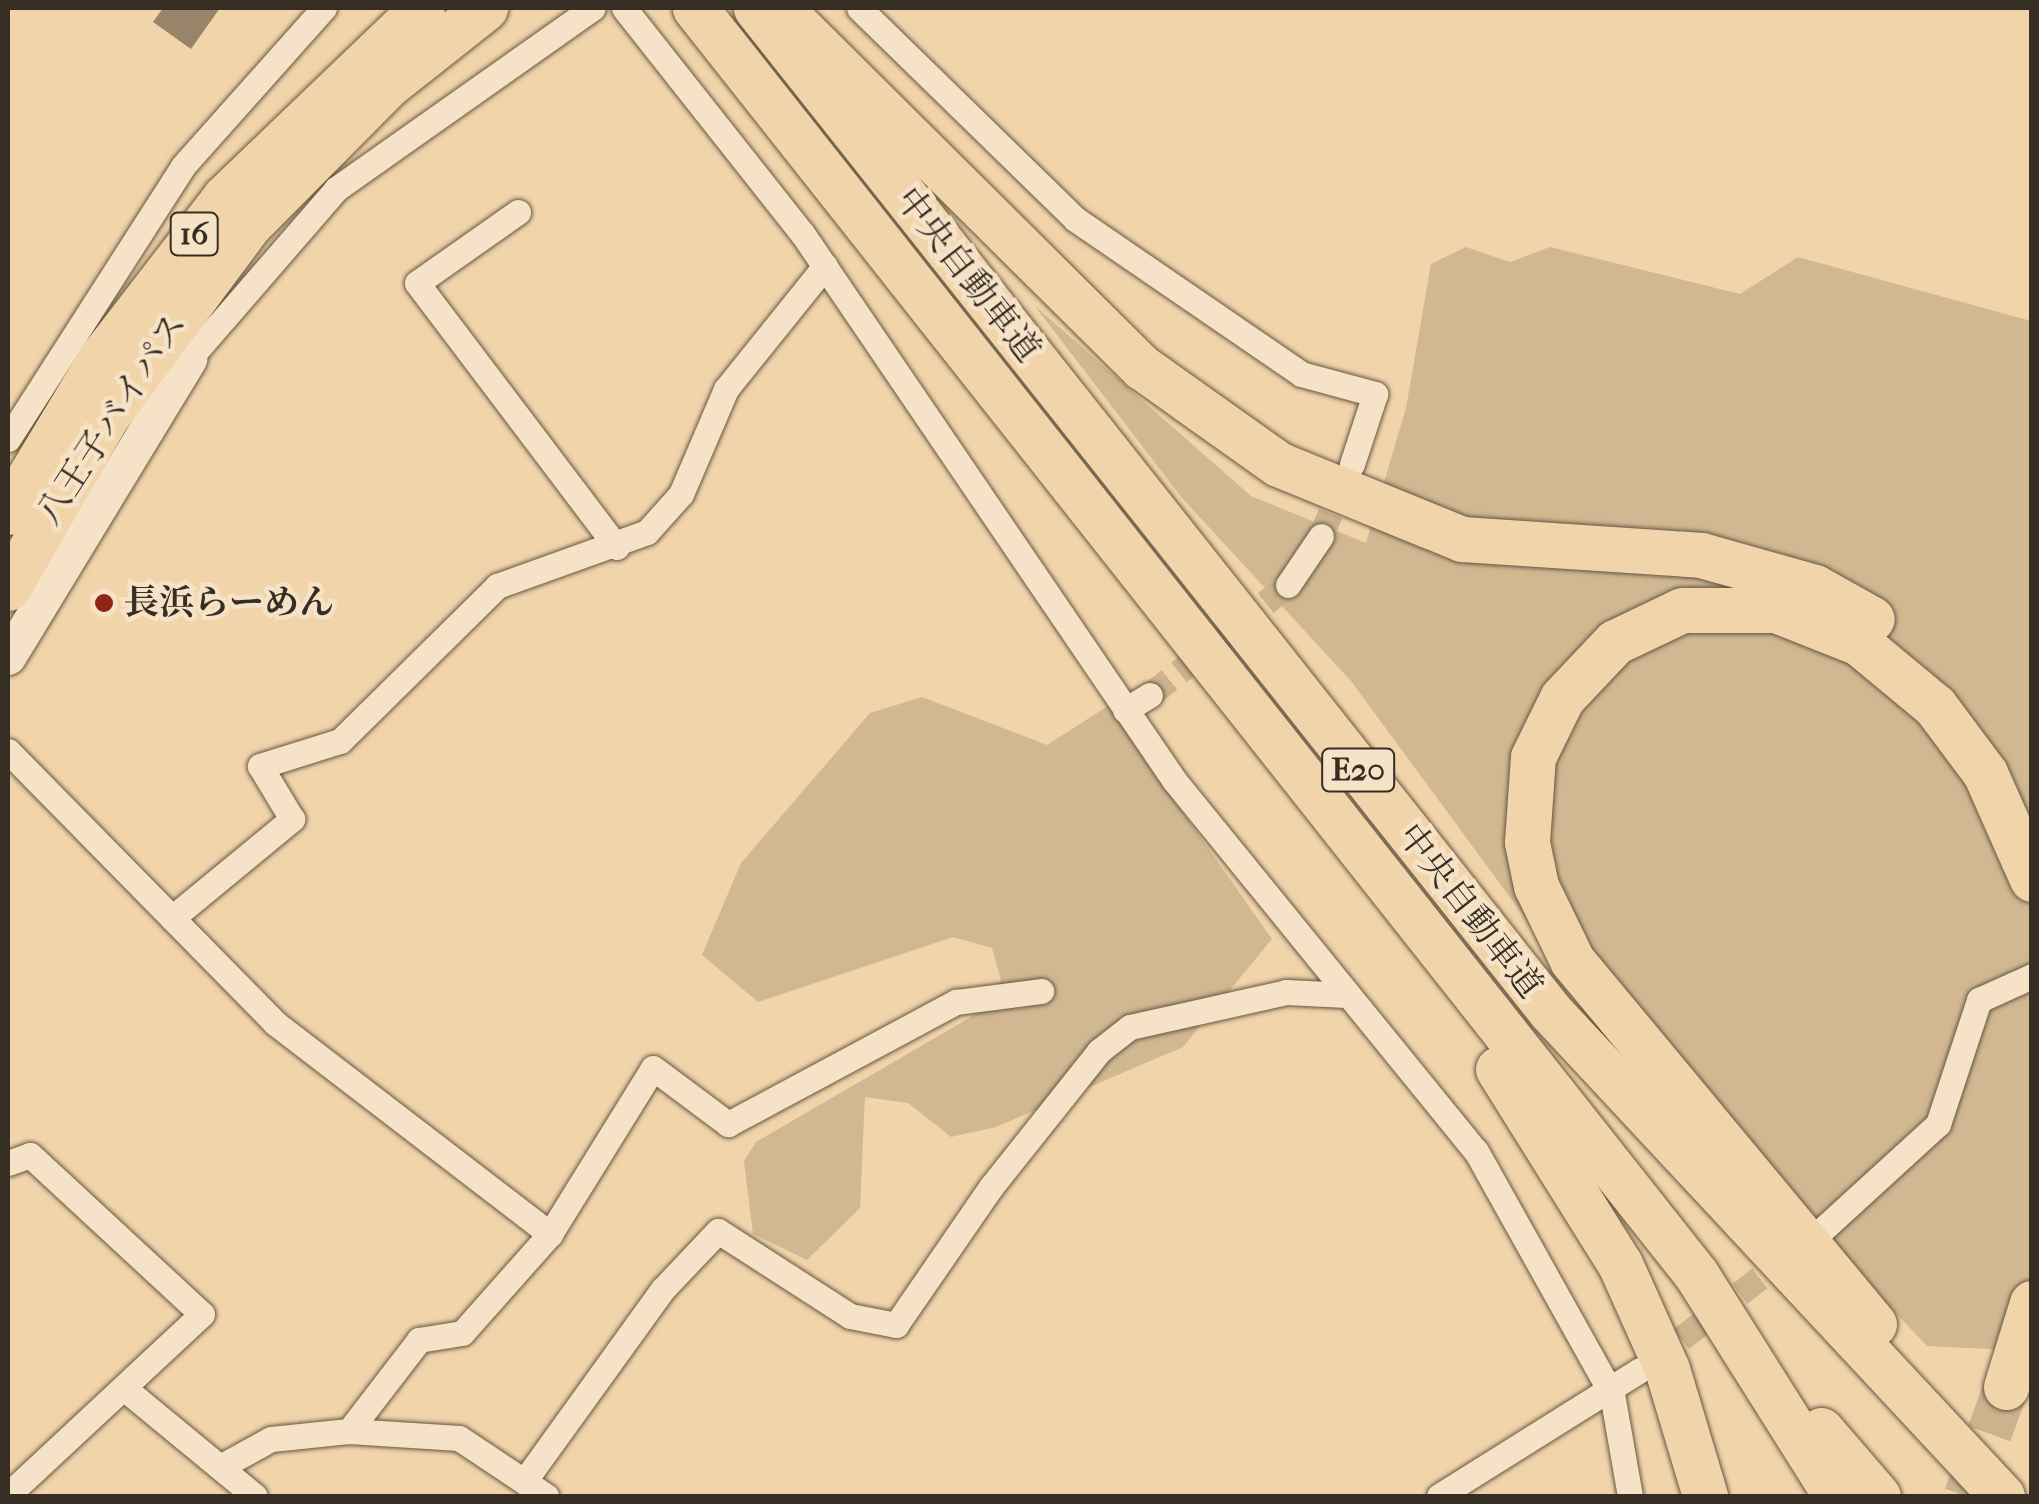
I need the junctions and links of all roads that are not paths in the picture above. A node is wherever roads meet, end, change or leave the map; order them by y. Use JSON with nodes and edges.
{"nodes":[{"id":1,"x":324,"y":8,"type":"edge"},
{"id":2,"x":422,"y":8,"type":"edge"},
{"id":3,"x":484,"y":8,"type":"edge"},
{"id":4,"x":593,"y":8,"type":"edge"},
{"id":5,"x":624,"y":8,"type":"edge"},
{"id":6,"x":695,"y":8,"type":"edge"},
{"id":7,"x":756,"y":8,"type":"edge"},
{"id":8,"x":777,"y":8,"type":"edge"},
{"id":9,"x":858,"y":8,"type":"edge"},
{"id":10,"x":518,"y":212,"type":"dead end"},
{"id":11,"x":825,"y":266,"type":"junction"},
{"id":12,"x":138,"y":274,"type":"junction"},
{"id":13,"x":174,"y":349,"type":"junction"},
{"id":14,"x":8,"y":439,"type":"edge"},
{"id":15,"x":1352,"y":464,"type":"tunnel mouth"},
{"id":16,"x":10,"y":506,"type":"edge"},
{"id":17,"x":1096,"y":516,"type":"junction"},
{"id":18,"x":1320,"y":536,"type":"tunnel mouth"},
{"id":19,"x":618,"y":547,"type":"junction"},
{"id":20,"x":1288,"y":585,"type":"tunnel mouth"},
{"id":21,"x":8,"y":588,"type":"edge"},
{"id":22,"x":8,"y":658,"type":"edge"},
{"id":23,"x":1150,"y":695,"type":"tunnel mouth"},
{"id":24,"x":1125,"y":710,"type":"junction"},
{"id":25,"x":8,"y":751,"type":"edge"},
{"id":26,"x":2032,"y":812,"type":"edge"},
{"id":27,"x":2032,"y":879,"type":"edge"},
{"id":28,"x":172,"y":918,"type":"junction"},
{"id":29,"x":2019,"y":979,"type":"edge"},
{"id":30,"x":1041,"y":991,"type":"dead end"},
{"id":31,"x":1348,"y":995,"type":"junction"},
{"id":32,"x":8,"y":1163,"type":"edge"},
{"id":33,"x":1823,"y":1229,"type":"dead end"},
{"id":34,"x":550,"y":1234,"type":"junction"},
{"id":35,"x":2032,"y":1303,"type":"edge"},
{"id":36,"x":1738,"y":1335,"type":"junction"},
{"id":37,"x":1640,"y":1370,"type":"tunnel mouth"},
{"id":38,"x":126,"y":1390,"type":"junction"},
{"id":39,"x":1612,"y":1394,"type":"junction"},
{"id":40,"x":2020,"y":1395,"type":"tunnel mouth"},
{"id":41,"x":349,"y":1432,"type":"junction"},
{"id":42,"x":220,"y":1467,"type":"junction"},
{"id":43,"x":528,"y":1476,"type":"junction"},
{"id":44,"x":8,"y":1495,"type":"edge"},
{"id":45,"x":256,"y":1496,"type":"edge"},
{"id":46,"x":546,"y":1496,"type":"edge"},
{"id":47,"x":1439,"y":1496,"type":"edge"},
{"id":48,"x":1630,"y":1496,"type":"edge"},
{"id":49,"x":1705,"y":1496,"type":"edge"},
{"id":50,"x":1836,"y":1496,"type":"edge"},
{"id":51,"x":1878,"y":1496,"type":"edge"},
{"id":52,"x":2002,"y":1496,"type":"edge"},
{"id":53,"x":2022,"y":1496,"type":"edge"}],
"edges":[{"from":1,"to":12,"type":"street"},
{"from":2,"to":12,"type":"highway","name":"八王子バイパス","number":"16"},
{"from":3,"to":13,"type":"highway","name":"八王子バイパス","number":"16"},
{"from":4,"to":13,"type":"street"},
{"from":5,"to":11,"type":"street"},
{"from":6,"to":17,"type":"highway","name":"中央自動車道","number":"E20"},
{"from":7,"to":52,"type":"highway","name":"中央自動車道","number":"E20"},
{"from":8,"to":26,"type":"highway"},
{"from":9,"to":15,"type":"street"},
{"from":10,"to":19,"type":"street"},
{"from":11,"to":19,"type":"street"},
{"from":11,"to":24,"type":"street"},
{"from":12,"to":14,"type":"street"},
{"from":12,"to":16,"type":"highway","name":"八王子バイパス","number":"16"},
{"from":13,"to":21,"type":"highway","name":"八王子バイパス","number":"16"},
{"from":13,"to":22,"type":"street"},
{"from":17,"to":36,"type":"highway","name":"中央自動車道","number":"E20"},
{"from":17,"to":49,"type":"highway"},
{"from":18,"to":20,"type":"street"},
{"from":19,"to":28,"type":"street"},
{"from":23,"to":24,"type":"street"},
{"from":24,"to":31,"type":"street"},
{"from":25,"to":28,"type":"street"},
{"from":27,"to":53,"type":"highway"},
{"from":28,"to":34,"type":"street"},
{"from":29,"to":33,"type":"street"},
{"from":30,"to":34,"type":"street"},
{"from":31,"to":39,"type":"street"},
{"from":31,"to":43,"type":"street"},
{"from":32,"to":38,"type":"street"},
{"from":34,"to":41,"type":"street"},
{"from":35,"to":40,"type":"highway"},
{"from":36,"to":50,"type":"highway","name":"中央自動車道","number":"E20"},
{"from":36,"to":51,"type":"highway"},
{"from":37,"to":39,"type":"street"},
{"from":38,"to":42,"type":"street"},
{"from":38,"to":44,"type":"street"},
{"from":39,"to":47,"type":"street"},
{"from":39,"to":48,"type":"street"},
{"from":41,"to":42,"type":"street"},
{"from":41,"to":43,"type":"street"},
{"from":42,"to":45,"type":"street"},
{"from":43,"to":46,"type":"street"}]}
